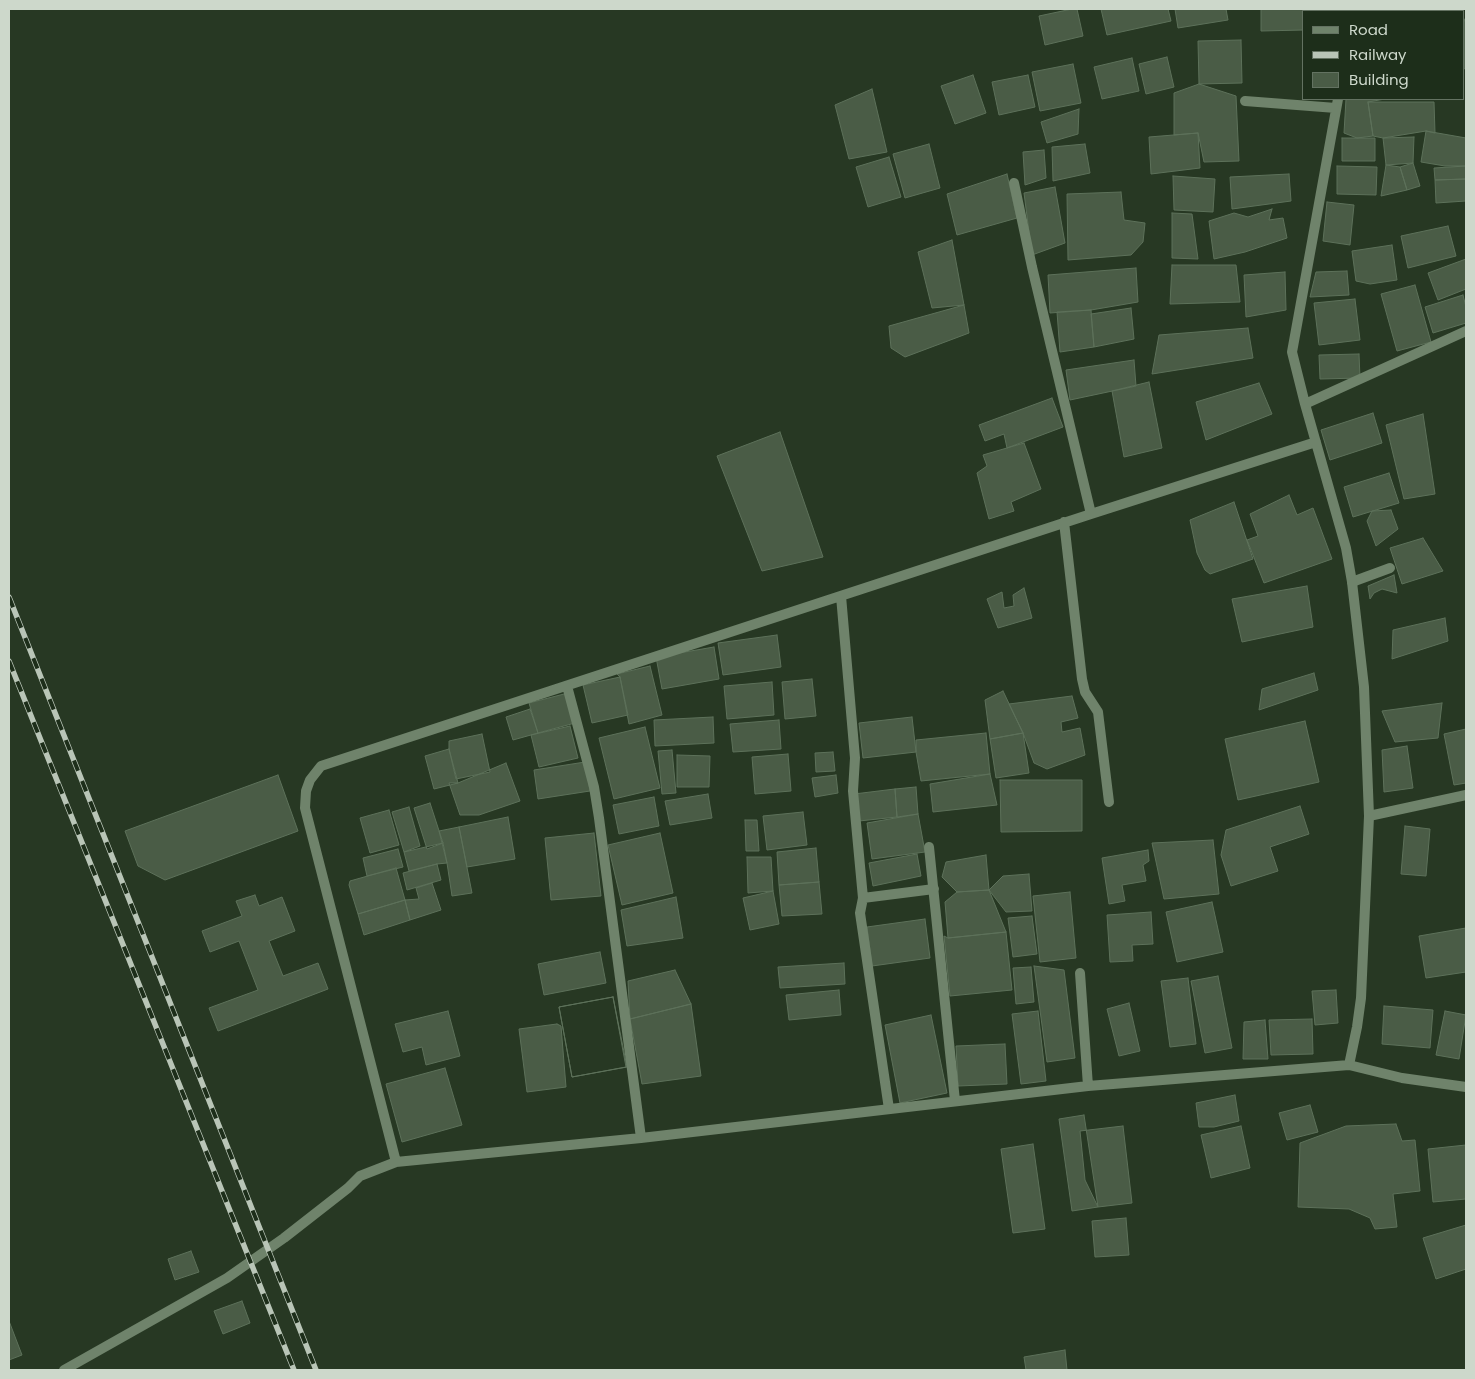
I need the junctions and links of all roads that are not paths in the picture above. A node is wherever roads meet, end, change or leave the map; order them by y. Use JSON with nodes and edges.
{"nodes":[{"id":1,"x":1245,"y":101,"type":"dead end"},
{"id":2,"x":1337,"y":103,"type":"edge"},
{"id":3,"x":1014,"y":183,"type":"dead end"},
{"id":4,"x":1466,"y":331,"type":"edge"},
{"id":5,"x":1305,"y":404,"type":"junction"},
{"id":6,"x":1316,"y":442,"type":"junction"},
{"id":7,"x":1091,"y":514,"type":"junction"},
{"id":8,"x":1064,"y":522,"type":"junction"},
{"id":9,"x":1390,"y":568,"type":"dead end"},
{"id":10,"x":1352,"y":582,"type":"junction"},
{"id":11,"x":841,"y":596,"type":"junction"},
{"id":12,"x":567,"y":686,"type":"junction"},
{"id":13,"x":1466,"y":794,"type":"edge"},
{"id":14,"x":1110,"y":802,"type":"dead end"},
{"id":15,"x":1369,"y":816,"type":"junction"},
{"id":16,"x":929,"y":847,"type":"dead end"},
{"id":17,"x":934,"y":889,"type":"junction"},
{"id":18,"x":863,"y":898,"type":"junction"},
{"id":19,"x":1080,"y":973,"type":"dead end"},
{"id":20,"x":1349,"y":1065,"type":"junction"},
{"id":21,"x":1088,"y":1086,"type":"junction"},
{"id":22,"x":1466,"y":1087,"type":"edge"},
{"id":23,"x":955,"y":1101,"type":"junction"},
{"id":24,"x":889,"y":1109,"type":"junction"},
{"id":25,"x":641,"y":1138,"type":"junction"},
{"id":26,"x":396,"y":1162,"type":"junction"},
{"id":27,"x":64,"y":1370,"type":"edge"}],
"edges":[{"from":1,"to":2,"type":"street"},
{"from":2,"to":5,"type":"street"},
{"from":3,"to":7,"type":"street"},
{"from":4,"to":5,"type":"street"},
{"from":5,"to":6,"type":"street"},
{"from":6,"to":7,"type":"street"},
{"from":6,"to":10,"type":"street"},
{"from":7,"to":8,"type":"street"},
{"from":8,"to":11,"type":"street"},
{"from":8,"to":14,"type":"street"},
{"from":9,"to":10,"type":"street"},
{"from":10,"to":15,"type":"street"},
{"from":11,"to":12,"type":"street"},
{"from":11,"to":18,"type":"street"},
{"from":12,"to":25,"type":"street"},
{"from":12,"to":26,"type":"street"},
{"from":13,"to":15,"type":"street"},
{"from":15,"to":20,"type":"street"},
{"from":16,"to":17,"type":"street"},
{"from":17,"to":18,"type":"street"},
{"from":17,"to":23,"type":"street"},
{"from":18,"to":24,"type":"street"},
{"from":19,"to":21,"type":"street"},
{"from":20,"to":21,"type":"street"},
{"from":20,"to":22,"type":"street"},
{"from":21,"to":23,"type":"street"},
{"from":23,"to":24,"type":"street"},
{"from":24,"to":25,"type":"street"},
{"from":25,"to":26,"type":"street"},
{"from":26,"to":27,"type":"street"}]}
